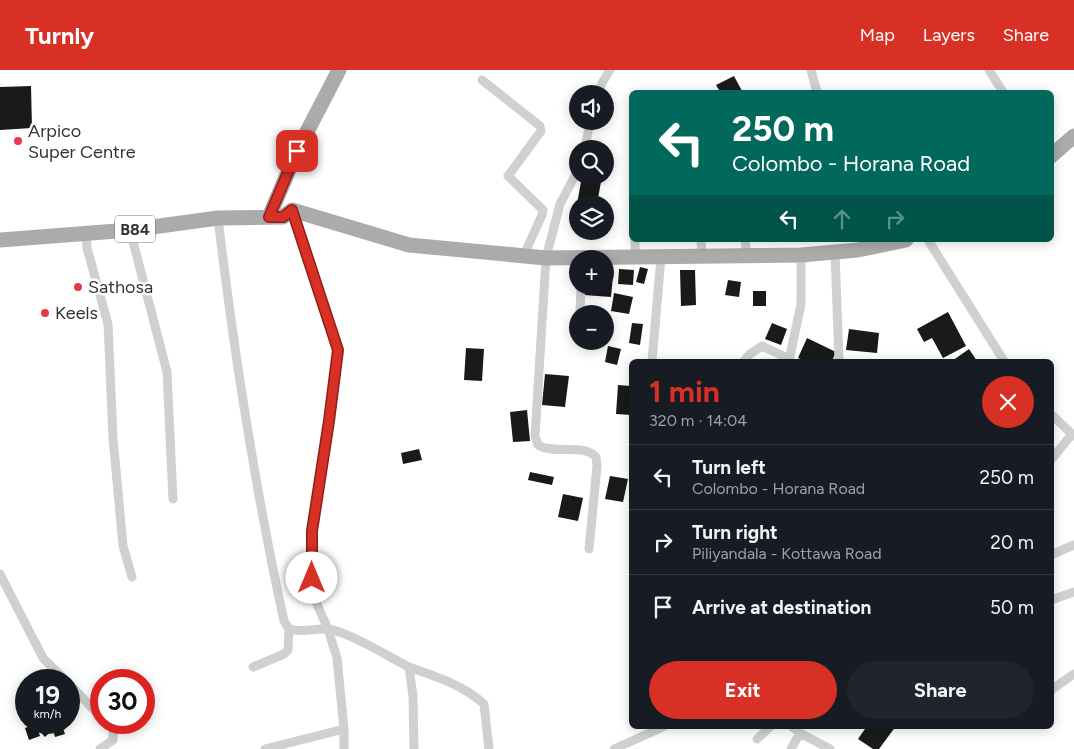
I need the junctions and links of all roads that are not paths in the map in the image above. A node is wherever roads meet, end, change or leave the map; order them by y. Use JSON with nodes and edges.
{"nodes":[{"id":1,"x":339,"y":70,"type":"edge"},
{"id":2,"x":610,"y":70,"type":"edge"},
{"id":3,"x":811,"y":70,"type":"edge"},
{"id":4,"x":989,"y":70,"type":"edge"},
{"id":5,"x":482,"y":80,"type":"dead end"},
{"id":6,"x":601,"y":85,"type":"edge"},
{"id":7,"x":816,"y":90,"type":"edge"},
{"id":8,"x":1002,"y":90,"type":"edge"},
{"id":9,"x":1074,"y":136,"type":"edge"},
{"id":10,"x":1054,"y":153,"type":"edge"},
{"id":11,"x":570,"y":185,"type":"edge"},
{"id":12,"x":292,"y":210,"type":"junction"},
{"id":13,"x":269,"y":217,"type":"junction"},
{"id":14,"x":218,"y":218,"type":"junction"},
{"id":15,"x":130,"y":230,"type":"junction"},
{"id":16,"x":86,"y":234,"type":"junction"},
{"id":17,"x":0,"y":240,"type":"edge"},
{"id":18,"x":635,"y":242,"type":"edge"},
{"id":19,"x":701,"y":242,"type":"edge"},
{"id":20,"x":745,"y":242,"type":"edge"},
{"id":21,"x":886,"y":242,"type":"edge"},
{"id":22,"x":929,"y":242,"type":"edge"},
{"id":23,"x":857,"y":245,"type":"edge"},
{"id":24,"x":835,"y":252,"type":"junction"},
{"id":25,"x":702,"y":256,"type":"junction"},
{"id":26,"x":747,"y":256,"type":"junction"},
{"id":27,"x":801,"y":256,"type":"junction"},
{"id":28,"x":523,"y":257,"type":"junction"},
{"id":29,"x":614,"y":257,"type":"edge"},
{"id":30,"x":635,"y":257,"type":"junction"},
{"id":31,"x":662,"y":257,"type":"junction"},
{"id":32,"x":546,"y":258,"type":"junction"},
{"id":33,"x":569,"y":258,"type":"edge"},
{"id":34,"x":652,"y":359,"type":"edge"},
{"id":35,"x":746,"y":359,"type":"edge"},
{"id":36,"x":787,"y":359,"type":"edge"},
{"id":37,"x":789,"y":359,"type":"edge"},
{"id":38,"x":838,"y":359,"type":"edge"},
{"id":39,"x":1003,"y":359,"type":"edge"},
{"id":40,"x":1054,"y":418,"type":"edge"},
{"id":41,"x":1073,"y":435,"type":"edge"},
{"id":42,"x":1054,"y":457,"type":"edge"},
{"id":43,"x":173,"y":499,"type":"dead end"},
{"id":44,"x":1074,"y":545,"type":"edge"},
{"id":45,"x":589,"y":549,"type":"dead end"},
{"id":46,"x":1054,"y":554,"type":"edge"},
{"id":47,"x":0,"y":574,"type":"edge"},
{"id":48,"x":132,"y":577,"type":"dead end"},
{"id":49,"x":1074,"y":592,"type":"edge"},
{"id":50,"x":1054,"y":599,"type":"edge"},
{"id":51,"x":289,"y":629,"type":"junction"},
{"id":52,"x":328,"y":629,"type":"junction"},
{"id":53,"x":253,"y":667,"type":"dead end"},
{"id":54,"x":409,"y":668,"type":"junction"},
{"id":55,"x":54,"y":669,"type":"edge"},
{"id":56,"x":1074,"y":674,"type":"edge"},
{"id":57,"x":1054,"y":688,"type":"edge"},
{"id":58,"x":80,"y":695,"type":"edge"},
{"id":59,"x":90,"y":706,"type":"edge"},
{"id":60,"x":344,"y":729,"type":"junction"},
{"id":61,"x":658,"y":729,"type":"edge"},
{"id":62,"x":767,"y":729,"type":"edge"},
{"id":63,"x":795,"y":729,"type":"edge"},
{"id":64,"x":800,"y":733,"type":"junction"},
{"id":65,"x":113,"y":734,"type":"edge"},
{"id":66,"x":757,"y":739,"type":"dead end"},
{"id":67,"x":100,"y":749,"type":"edge"},
{"id":68,"x":265,"y":749,"type":"edge"},
{"id":69,"x":344,"y":749,"type":"edge"},
{"id":70,"x":414,"y":749,"type":"edge"},
{"id":71,"x":489,"y":749,"type":"edge"},
{"id":72,"x":614,"y":749,"type":"edge"},
{"id":73,"x":792,"y":749,"type":"edge"},
{"id":74,"x":830,"y":749,"type":"edge"}],
"edges":[{"from":1,"to":13,"type":"main road"},
{"from":2,"to":6,"type":"street"},
{"from":3,"to":7,"type":"street"},
{"from":4,"to":8,"type":"street"},
{"from":5,"to":28,"type":"street"},
{"from":9,"to":10,"type":"main road"},
{"from":11,"to":32,"type":"street"},
{"from":12,"to":13,"type":"main road","number":"B84"},
{"from":12,"to":28,"type":"main road"},
{"from":12,"to":52,"type":"street"},
{"from":13,"to":14,"type":"main road","number":"B84"},
{"from":14,"to":15,"type":"main road","number":"B84"},
{"from":14,"to":51,"type":"street"},
{"from":15,"to":16,"type":"main road","number":"B84"},
{"from":15,"to":43,"type":"street"},
{"from":16,"to":17,"type":"main road","number":"B84"},
{"from":16,"to":48,"type":"street"},
{"from":18,"to":30,"type":"street"},
{"from":19,"to":25,"type":"street"},
{"from":20,"to":26,"type":"street"},
{"from":21,"to":23,"type":"main road"},
{"from":22,"to":39,"type":"street"},
{"from":23,"to":24,"type":"main road"},
{"from":24,"to":27,"type":"main road"},
{"from":24,"to":38,"type":"street"},
{"from":25,"to":26,"type":"main road"},
{"from":25,"to":31,"type":"main road"},
{"from":26,"to":27,"type":"main road"},
{"from":27,"to":37,"type":"street"},
{"from":28,"to":32,"type":"main road"},
{"from":29,"to":30,"type":"main road"},
{"from":30,"to":31,"type":"main road"},
{"from":31,"to":34,"type":"street"},
{"from":32,"to":33,"type":"main road"},
{"from":32,"to":45,"type":"street"},
{"from":35,"to":36,"type":"street"},
{"from":40,"to":41,"type":"street"},
{"from":41,"to":42,"type":"street"},
{"from":44,"to":46,"type":"street"},
{"from":47,"to":55,"type":"street"},
{"from":49,"to":50,"type":"street"},
{"from":51,"to":52,"type":"street"},
{"from":51,"to":53,"type":"street"},
{"from":52,"to":54,"type":"street"},
{"from":52,"to":60,"type":"street"},
{"from":54,"to":70,"type":"street"},
{"from":54,"to":71,"type":"street"},
{"from":56,"to":57,"type":"street"},
{"from":58,"to":59,"type":"street"},
{"from":60,"to":68,"type":"street"},
{"from":60,"to":69,"type":"street"},
{"from":61,"to":72,"type":"street"},
{"from":62,"to":66,"type":"street"},
{"from":63,"to":64,"type":"street"},
{"from":64,"to":73,"type":"street"},
{"from":64,"to":74,"type":"street"},
{"from":65,"to":67,"type":"street"}]}
